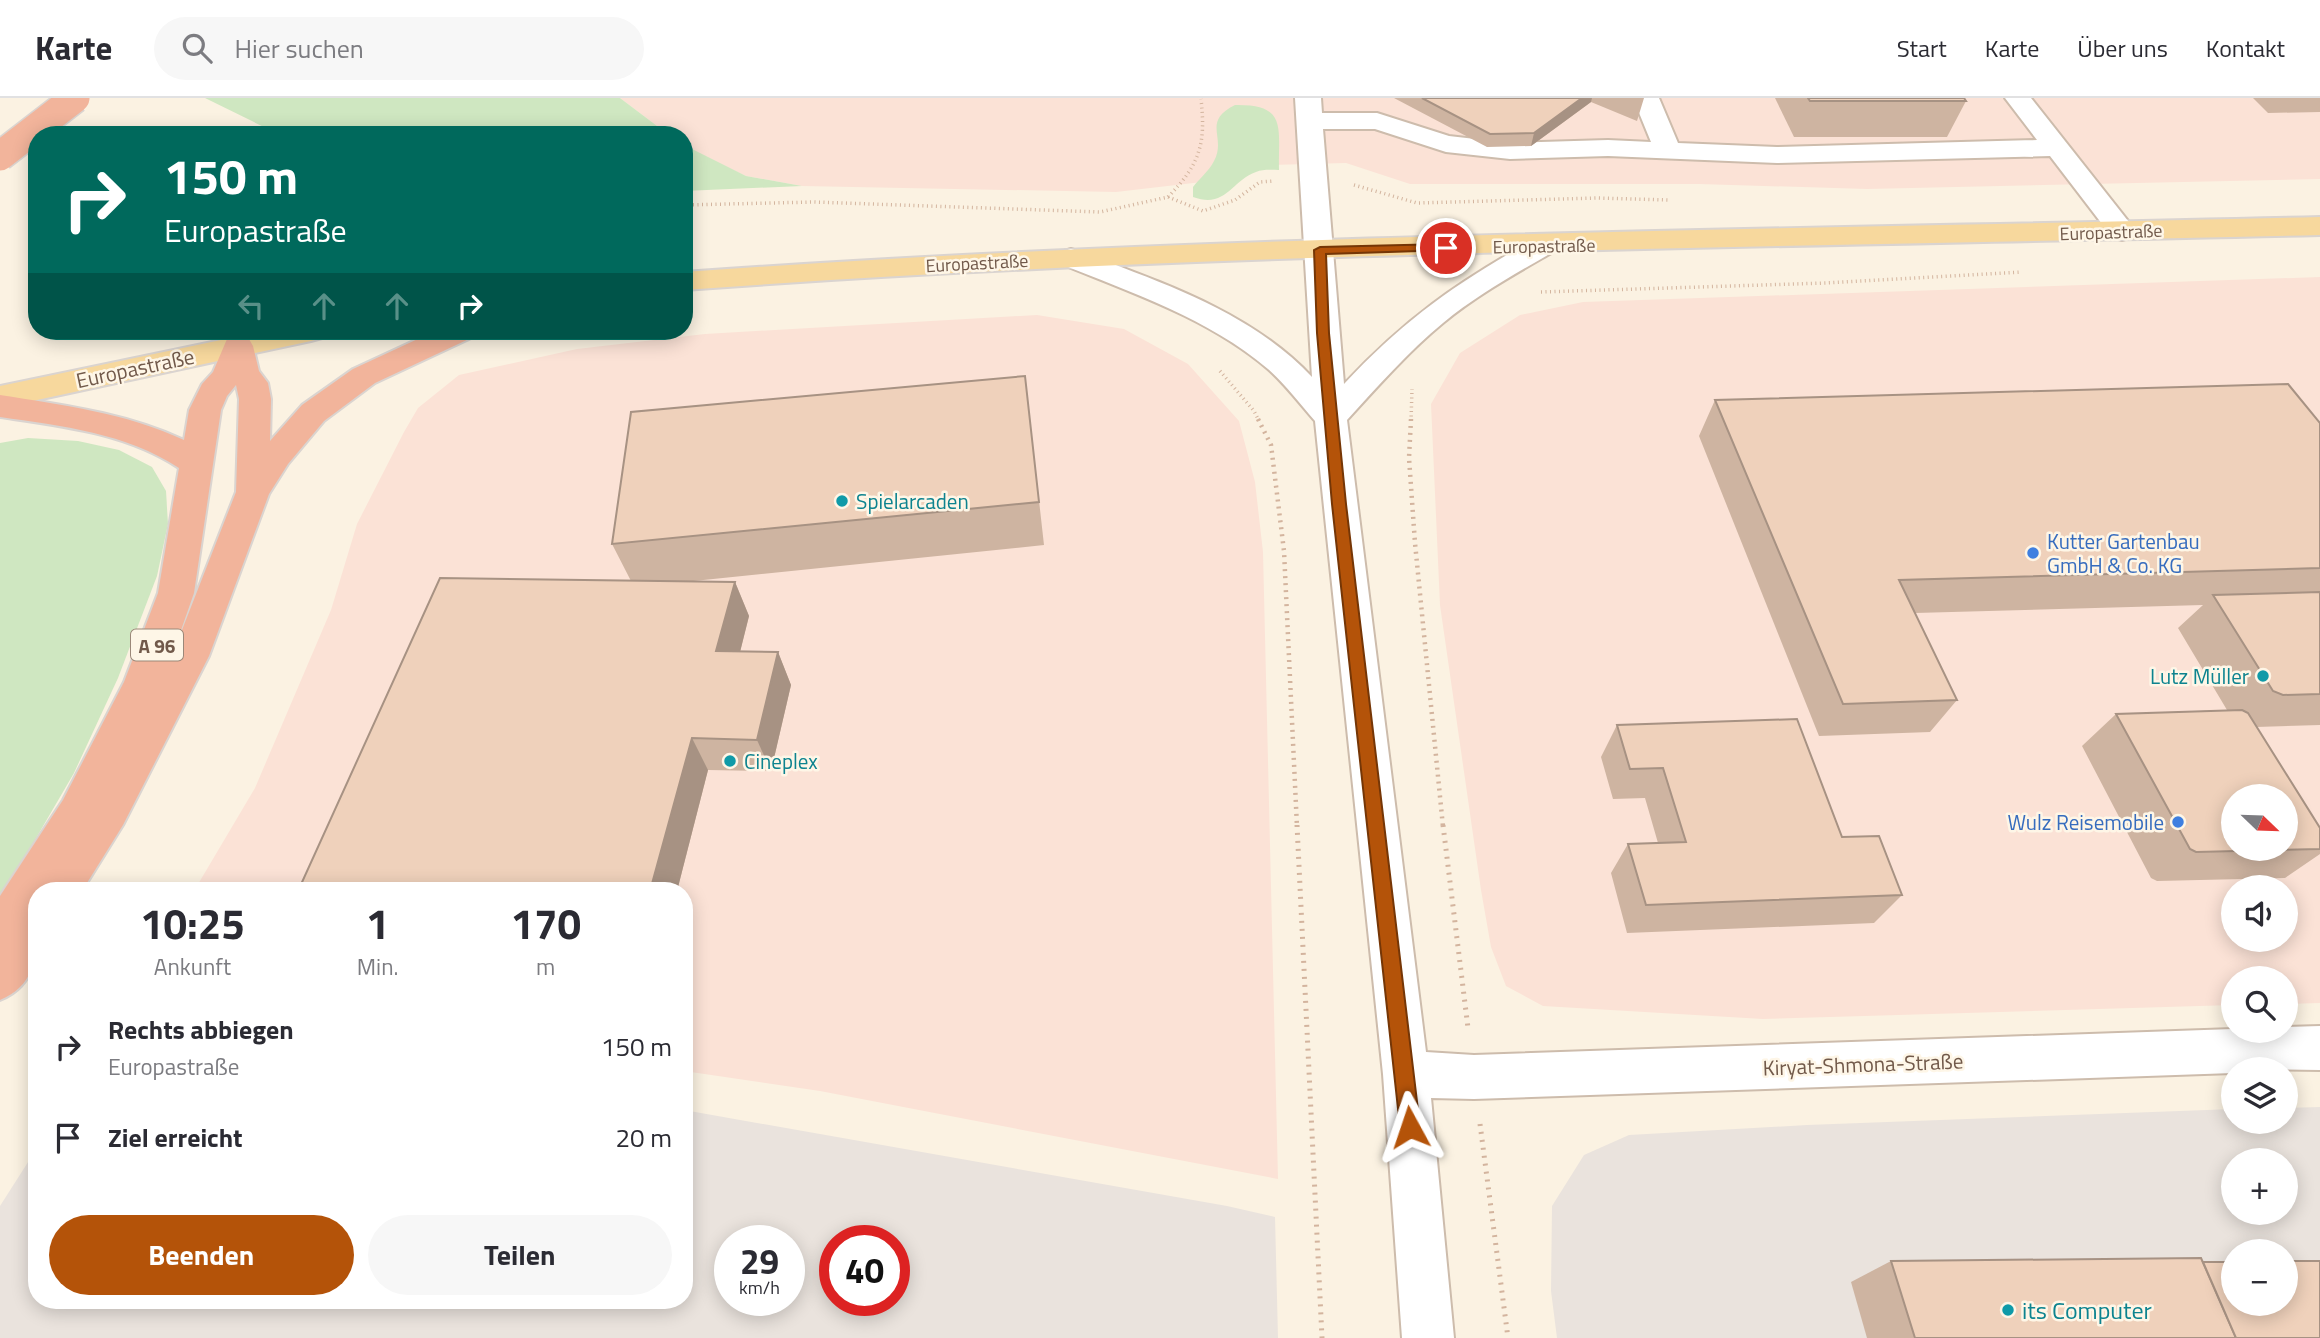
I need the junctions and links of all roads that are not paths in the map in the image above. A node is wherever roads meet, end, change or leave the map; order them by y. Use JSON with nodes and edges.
{"nodes":[{"id":1,"x":55,"y":98,"type":"edge"},
{"id":2,"x":75,"y":98,"type":"edge"},
{"id":3,"x":1646,"y":98,"type":"edge"},
{"id":4,"x":2018,"y":98,"type":"edge"},
{"id":5,"x":1309,"y":109,"type":"edge"},
{"id":6,"x":1566,"y":122,"type":"edge"},
{"id":7,"x":39,"y":126,"type":"edge"},
{"id":8,"x":28,"y":134,"type":"edge"},
{"id":9,"x":2055,"y":148,"type":"junction"},
{"id":10,"x":1586,"y":149,"type":"junction"},
{"id":11,"x":0,"y":151,"type":"edge"},
{"id":12,"x":1668,"y":151,"type":"junction"},
{"id":13,"x":0,"y":156,"type":"edge"},
{"id":14,"x":2320,"y":226,"type":"edge"},
{"id":15,"x":2122,"y":231,"type":"junction"},
{"id":16,"x":1543,"y":246,"type":"junction"},
{"id":17,"x":1320,"y":250,"type":"junction"},
{"id":18,"x":1071,"y":258,"type":"junction"},
{"id":19,"x":693,"y":280,"type":"edge"},
{"id":20,"x":267,"y":340,"type":"edge"},
{"id":21,"x":441,"y":340,"type":"edge"},
{"id":22,"x":238,"y":346,"type":"junction"},
{"id":23,"x":0,"y":397,"type":"edge"},
{"id":24,"x":0,"y":406,"type":"edge"},
{"id":25,"x":1331,"y":418,"type":"junction"},
{"id":26,"x":197,"y":464,"type":"junction"},
{"id":27,"x":253,"y":492,"type":"junction"},
{"id":28,"x":32,"y":882,"type":"edge"},
{"id":29,"x":65,"y":882,"type":"edge"},
{"id":30,"x":28,"y":889,"type":"edge"},
{"id":31,"x":0,"y":933,"type":"edge"},
{"id":32,"x":28,"y":937,"type":"edge"},
{"id":33,"x":0,"y":979,"type":"edge"},
{"id":34,"x":2320,"y":1048,"type":"edge"},
{"id":35,"x":1406,"y":1074,"type":"junction"},
{"id":36,"x":1428,"y":1338,"type":"edge"}],
"edges":[{"from":1,"to":11,"type":"highway"},
{"from":2,"to":7,"type":"highway","bridge":true},
{"from":3,"to":12,"type":"street"},
{"from":4,"to":9,"type":"street"},
{"from":5,"to":10,"type":"street"},
{"from":5,"to":17,"type":"street"},
{"from":6,"to":10,"type":"street"},
{"from":8,"to":13,"type":"highway","bridge":true},
{"from":9,"to":12,"type":"street"},
{"from":9,"to":15,"type":"street"},
{"from":10,"to":12,"type":"street"},
{"from":14,"to":15,"type":"main road","name":"Europastraße"},
{"from":15,"to":16,"type":"main road","name":"Europastraße"},
{"from":16,"to":17,"type":"main road","name":"Europastraße"},
{"from":16,"to":25,"type":"street"},
{"from":17,"to":18,"type":"main road","name":"Europastraße"},
{"from":17,"to":25,"type":"street"},
{"from":18,"to":19,"type":"main road","name":"Europastraße"},
{"from":18,"to":25,"type":"street"},
{"from":20,"to":22,"type":"main road","name":"Europastraße"},
{"from":21,"to":27,"type":"highway"},
{"from":22,"to":23,"type":"main road","name":"Europastraße"},
{"from":22,"to":26,"type":"highway","number":"A 96"},
{"from":22,"to":27,"type":"highway"},
{"from":24,"to":26,"type":"highway"},
{"from":25,"to":35,"type":"street"},
{"from":26,"to":28,"type":"highway","number":"A 96"},
{"from":27,"to":29,"type":"highway"},
{"from":30,"to":31,"type":"highway","number":"A 96"},
{"from":32,"to":33,"type":"highway"},
{"from":34,"to":35,"type":"street","name":"Kiryat-Shmona-Straße"},
{"from":35,"to":36,"type":"street"}]}
